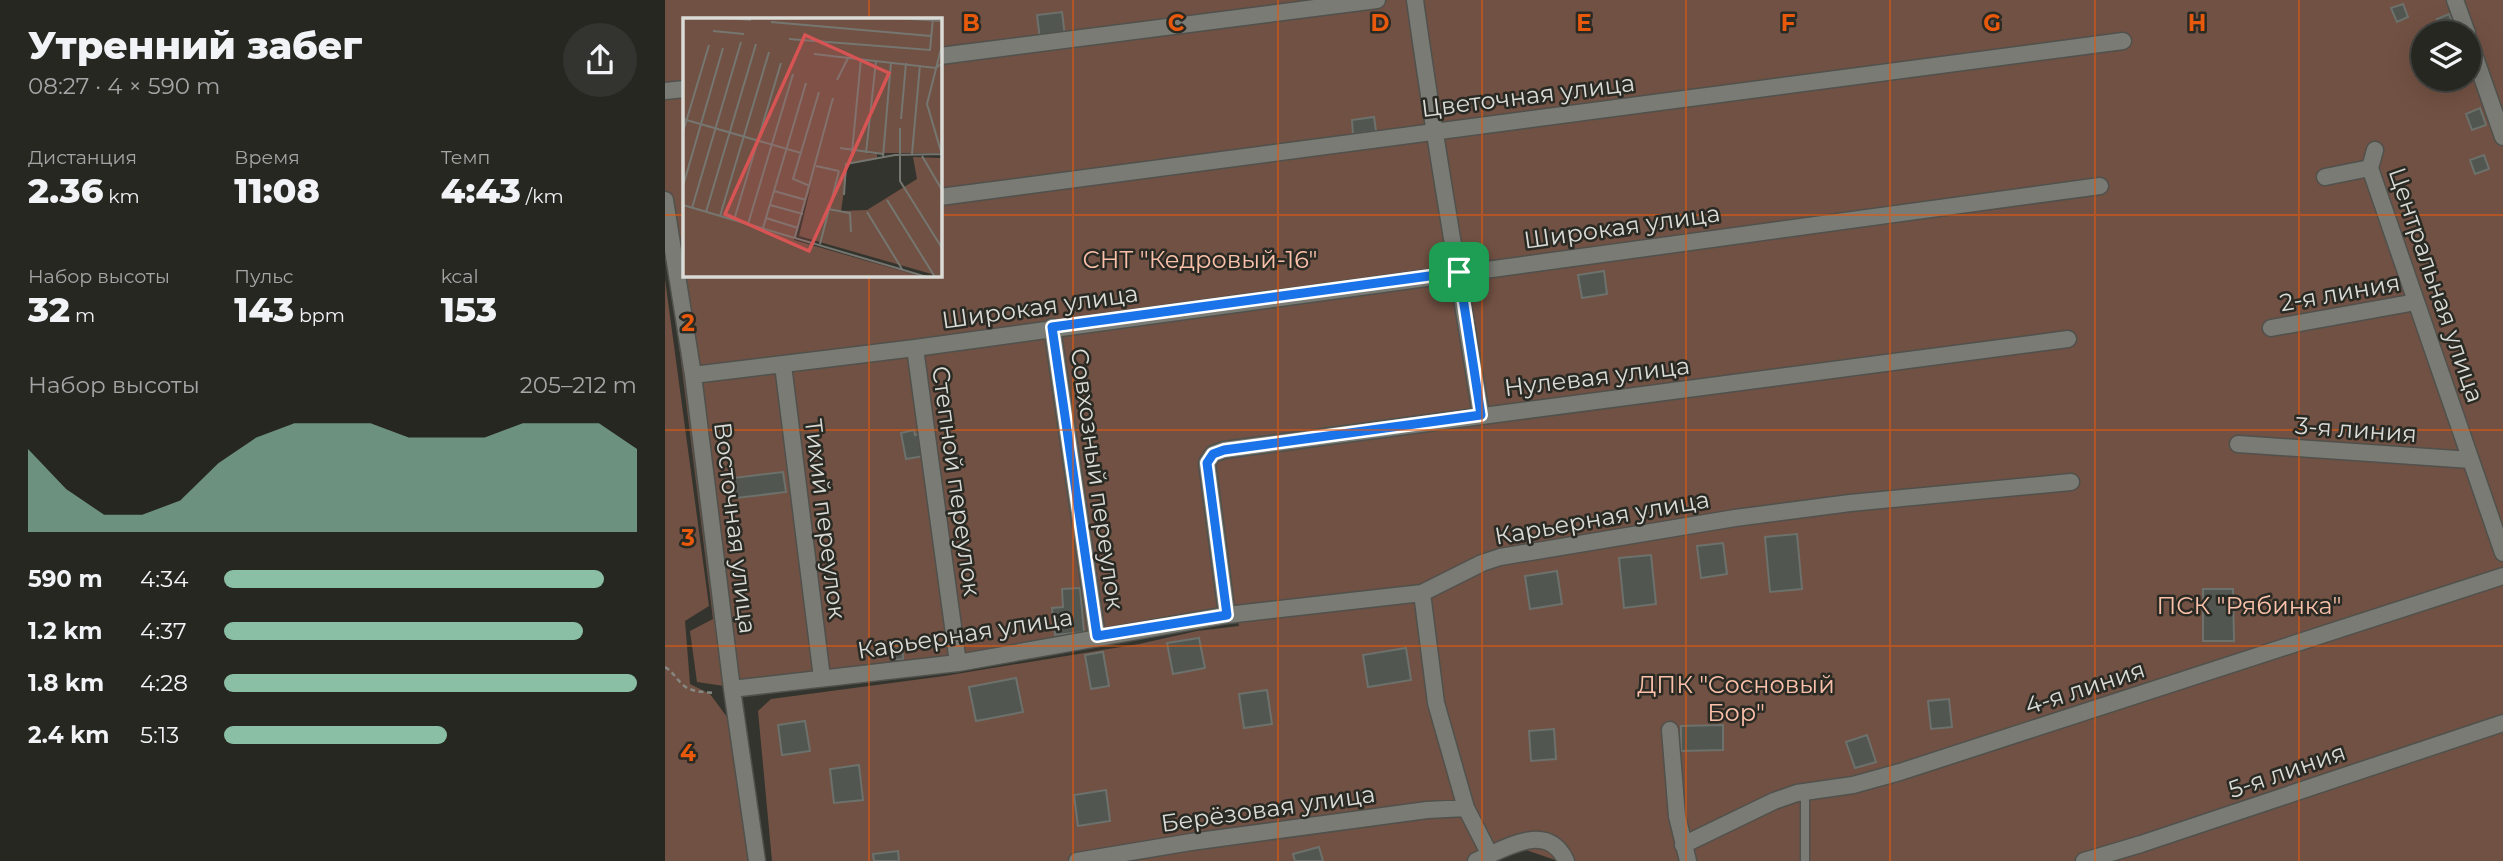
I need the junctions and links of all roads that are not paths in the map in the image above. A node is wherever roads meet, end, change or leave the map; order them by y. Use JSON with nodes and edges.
{"nodes":[{"id":1,"x":1377,"y":0,"type":"edge"},
{"id":2,"x":1415,"y":0,"type":"edge"},
{"id":3,"x":2455,"y":0,"type":"edge"},
{"id":4,"x":2463,"y":21,"type":"edge"},
{"id":5,"x":2123,"y":41,"type":"dead end"},
{"id":6,"x":941,"y":56,"type":"edge"},
{"id":7,"x":2481,"y":74,"type":"edge"},
{"id":8,"x":683,"y":89,"type":"edge"},
{"id":9,"x":665,"y":91,"type":"edge"},
{"id":10,"x":1433,"y":131,"type":"junction"},
{"id":11,"x":2503,"y":137,"type":"edge"},
{"id":12,"x":2375,"y":150,"type":"dead end"},
{"id":13,"x":2370,"y":168,"type":"junction"},
{"id":14,"x":2325,"y":177,"type":"dead end"},
{"id":15,"x":2100,"y":186,"type":"dead end"},
{"id":16,"x":941,"y":197,"type":"edge"},
{"id":17,"x":665,"y":200,"type":"edge"},
{"id":18,"x":677,"y":232,"type":"edge"},
{"id":19,"x":1459,"y":272,"type":"junction"},
{"id":20,"x":2416,"y":302,"type":"junction"},
{"id":21,"x":1052,"y":327,"type":"junction"},
{"id":22,"x":2271,"y":328,"type":"dead end"},
{"id":23,"x":2068,"y":340,"type":"dead end"},
{"id":24,"x":915,"y":348,"type":"junction"},
{"id":25,"x":783,"y":365,"type":"junction"},
{"id":26,"x":693,"y":375,"type":"junction"},
{"id":27,"x":1481,"y":415,"type":"junction"},
{"id":28,"x":2238,"y":444,"type":"dead end"},
{"id":29,"x":2471,"y":460,"type":"junction"},
{"id":30,"x":2071,"y":482,"type":"dead end"},
{"id":31,"x":2503,"y":553,"type":"edge"},
{"id":32,"x":2503,"y":576,"type":"edge"},
{"id":33,"x":1422,"y":593,"type":"junction"},
{"id":34,"x":1227,"y":615,"type":"junction"},
{"id":35,"x":1097,"y":636,"type":"junction"},
{"id":36,"x":958,"y":663,"type":"junction"},
{"id":37,"x":822,"y":678,"type":"junction"},
{"id":38,"x":732,"y":689,"type":"junction"},
{"id":39,"x":2503,"y":723,"type":"edge"},
{"id":40,"x":1670,"y":730,"type":"dead end"},
{"id":41,"x":1805,"y":792,"type":"junction"},
{"id":42,"x":1466,"y":808,"type":"junction"},
{"id":43,"x":1686,"y":853,"type":"edge"},
{"id":44,"x":1483,"y":858,"type":"edge"},
{"id":45,"x":1099,"y":859,"type":"edge"},
{"id":46,"x":757,"y":861,"type":"edge"},
{"id":47,"x":1077,"y":861,"type":"edge"},
{"id":48,"x":1566,"y":861,"type":"edge"},
{"id":49,"x":1805,"y":861,"type":"edge"},
{"id":50,"x":2084,"y":861,"type":"edge"}],
"edges":[{"from":1,"to":6,"type":"street"},
{"from":2,"to":10,"type":"street"},
{"from":3,"to":4,"type":"street"},
{"from":5,"to":10,"type":"street","name":"Цветочная улица"},
{"from":7,"to":11,"type":"street"},
{"from":8,"to":9,"type":"street"},
{"from":10,"to":16,"type":"street","name":"Цветочная улица"},
{"from":10,"to":19,"type":"street"},
{"from":12,"to":13,"type":"street","name":"Центральная улица"},
{"from":13,"to":14,"type":"street"},
{"from":13,"to":20,"type":"street","name":"Центральная улица"},
{"from":15,"to":19,"type":"street","name":"Широкая улица"},
{"from":17,"to":18,"type":"street","name":"Восточная улица"},
{"from":18,"to":26,"type":"street","name":"Восточная улица"},
{"from":19,"to":21,"type":"street","name":"Широкая улица"},
{"from":19,"to":27,"type":"street"},
{"from":20,"to":22,"type":"street","name":"2-я линия"},
{"from":20,"to":29,"type":"street","name":"Центральная улица"},
{"from":21,"to":24,"type":"street","name":"Широкая улица"},
{"from":21,"to":35,"type":"street","name":"Совхозный переулок"},
{"from":23,"to":27,"type":"street","name":"Нулевая улица"},
{"from":24,"to":25,"type":"street","name":"Широкая улица"},
{"from":24,"to":36,"type":"street","name":"Степной переулок"},
{"from":25,"to":26,"type":"street","name":"Широкая улица"},
{"from":25,"to":37,"type":"street","name":"Тихий переулок"},
{"from":26,"to":38,"type":"street","name":"Восточная улица"},
{"from":27,"to":34,"type":"street","name":"Нулевая улица"},
{"from":28,"to":29,"type":"street","name":"3-я линия"},
{"from":29,"to":31,"type":"street","name":"Центральная улица"},
{"from":30,"to":33,"type":"street","name":"Карьерная улица"},
{"from":32,"to":41,"type":"street","name":"4-я линия"},
{"from":33,"to":34,"type":"street","name":"Карьерная улица"},
{"from":33,"to":42,"type":"street"},
{"from":34,"to":35,"type":"street","name":"Карьерная улица"},
{"from":35,"to":36,"type":"street","name":"Карьерная улица"},
{"from":36,"to":37,"type":"street","name":"Карьерная улица"},
{"from":37,"to":38,"type":"street","name":"Карьерная улица"},
{"from":38,"to":46,"type":"street","name":"Восточная улица"},
{"from":39,"to":50,"type":"street","name":"5-я линия"},
{"from":40,"to":43,"type":"street"},
{"from":41,"to":43,"type":"street","name":"4-я линия"},
{"from":41,"to":49,"type":"lane"},
{"from":42,"to":44,"type":"street"},
{"from":42,"to":45,"type":"street","name":"Берёзовая улица"},
{"from":44,"to":48,"type":"street"},
{"from":45,"to":47,"type":"street","name":"Берёзовая улица"}]}
